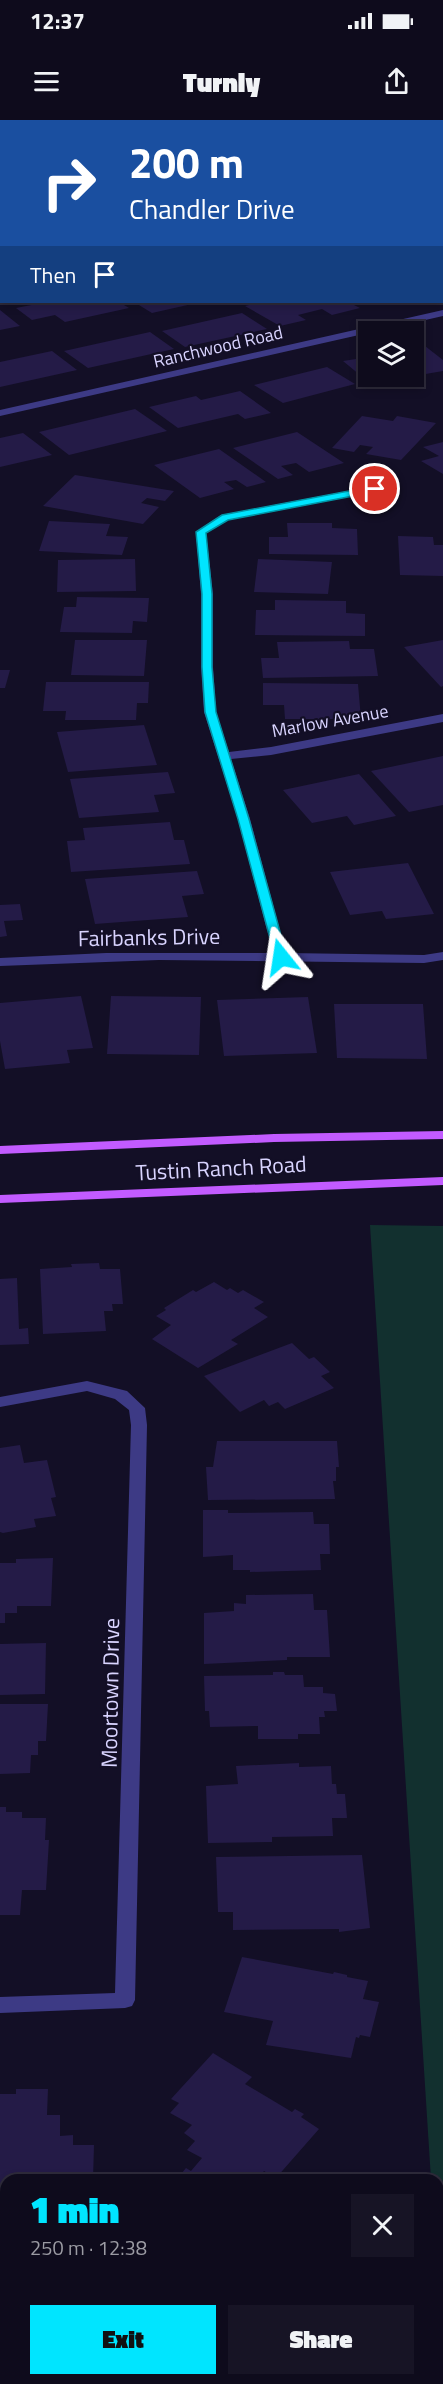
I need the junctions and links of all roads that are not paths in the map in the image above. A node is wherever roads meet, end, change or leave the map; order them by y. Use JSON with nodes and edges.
{"nodes":[{"id":1,"x":443,"y":313,"type":"edge"},
{"id":2,"x":0,"y":413,"type":"edge"},
{"id":3,"x":375,"y":489,"type":"dead end"},
{"id":4,"x":443,"y":718,"type":"edge"},
{"id":5,"x":223,"y":756,"type":"junction"},
{"id":6,"x":443,"y":956,"type":"edge"},
{"id":7,"x":281,"y":957,"type":"junction"},
{"id":8,"x":0,"y":963,"type":"edge"},
{"id":9,"x":443,"y":1135,"type":"edge"},
{"id":10,"x":0,"y":1150,"type":"edge"},
{"id":11,"x":443,"y":1181,"type":"edge"},
{"id":12,"x":0,"y":1199,"type":"edge"},
{"id":13,"x":0,"y":1402,"type":"edge"},
{"id":14,"x":0,"y":2005,"type":"edge"}],
"edges":[{"from":1,"to":2,"type":"street","name":"Ranchwood Road"},
{"from":3,"to":5,"type":"street"},
{"from":4,"to":5,"type":"street","name":"Marlow Avenue"},
{"from":5,"to":7,"type":"street"},
{"from":6,"to":7,"type":"street","name":"Fairbanks Drive"},
{"from":7,"to":8,"type":"street","name":"Fairbanks Drive"},
{"from":9,"to":10,"type":"main road","name":"Tustin Ranch Road"},
{"from":11,"to":12,"type":"main road","name":"Tustin Ranch Road"},
{"from":13,"to":14,"type":"street","name":"Moortown Drive"}]}
